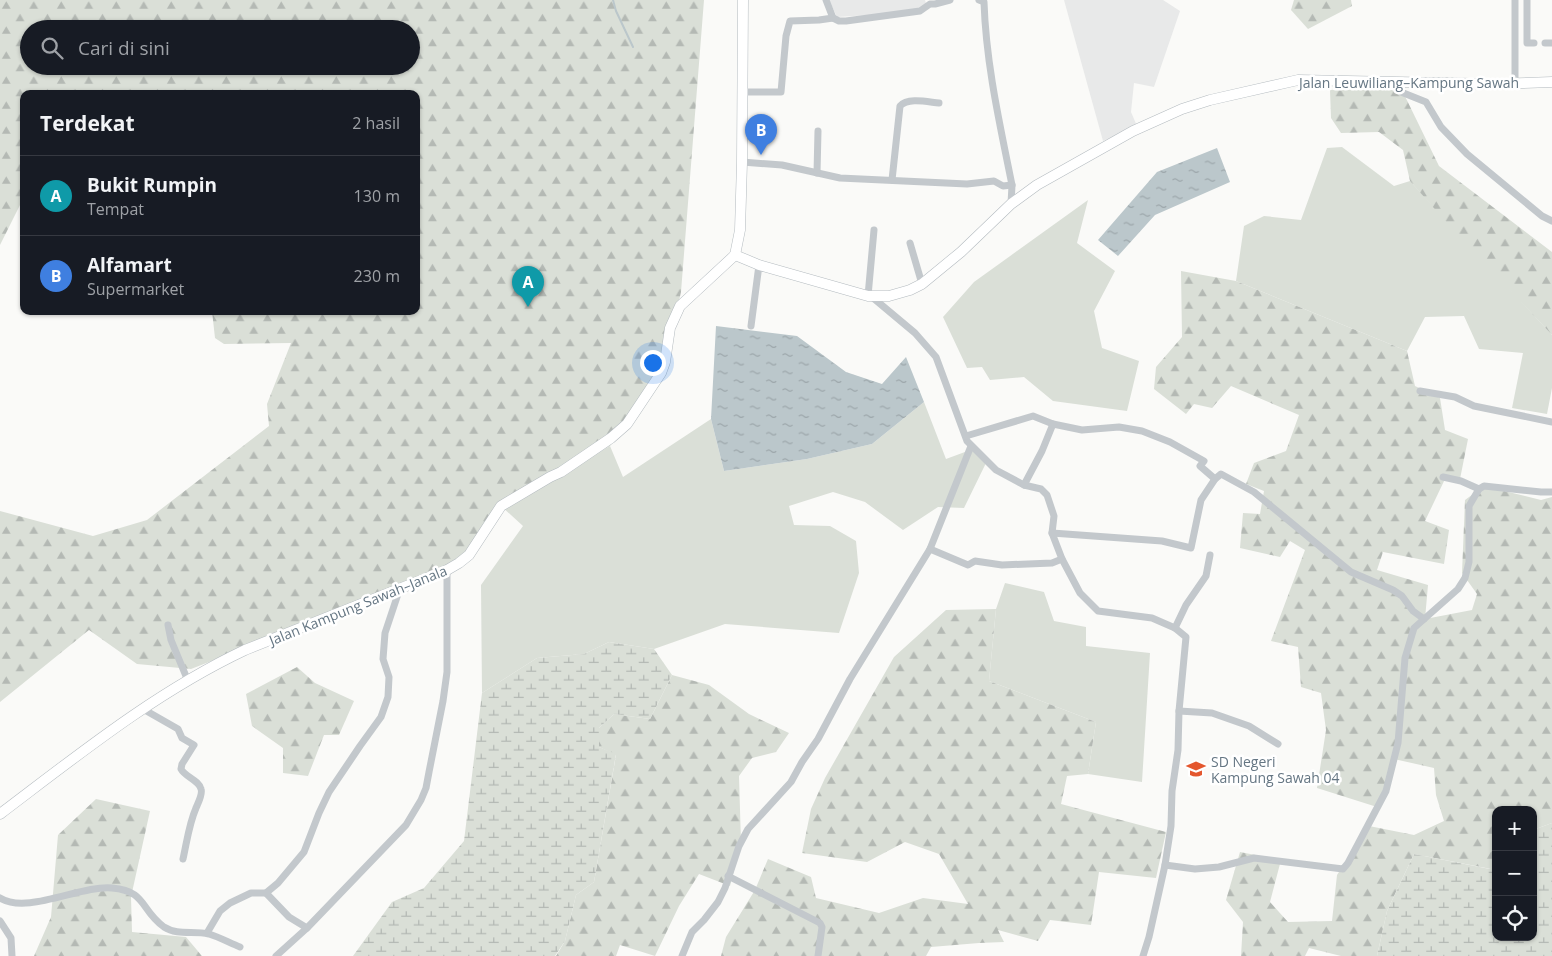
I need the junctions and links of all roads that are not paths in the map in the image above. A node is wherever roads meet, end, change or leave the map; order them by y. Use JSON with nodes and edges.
{"nodes":[{"id":1,"x":743,"y":0,"type":"edge"},
{"id":2,"x":826,"y":0,"type":"edge"},
{"id":3,"x":950,"y":0,"type":"edge"},
{"id":4,"x":980,"y":0,"type":"edge"},
{"id":5,"x":1515,"y":0,"type":"edge"},
{"id":6,"x":1527,"y":0,"type":"edge"},
{"id":7,"x":930,"y":2,"type":"edge"},
{"id":8,"x":833,"y":18,"type":"junction"},
{"id":9,"x":1534,"y":43,"type":"dead end"},
{"id":10,"x":1394,"y":82,"type":"junction"},
{"id":11,"x":1516,"y":82,"type":"junction"},
{"id":12,"x":1552,"y":82,"type":"edge"},
{"id":13,"x":742,"y":92,"type":"junction"},
{"id":14,"x":939,"y":103,"type":"dead end"},
{"id":15,"x":818,"y":131,"type":"dead end"},
{"id":16,"x":742,"y":162,"type":"junction"},
{"id":17,"x":817,"y":172,"type":"junction"},
{"id":18,"x":892,"y":180,"type":"junction"},
{"id":19,"x":1012,"y":185,"type":"junction"},
{"id":20,"x":1011,"y":204,"type":"junction"},
{"id":21,"x":1552,"y":221,"type":"edge"},
{"id":22,"x":874,"y":230,"type":"dead end"},
{"id":23,"x":910,"y":243,"type":"dead end"},
{"id":24,"x":734,"y":255,"type":"junction"},
{"id":25,"x":759,"y":265,"type":"junction"},
{"id":26,"x":922,"y":284,"type":"junction"},
{"id":27,"x":870,"y":296,"type":"junction"},
{"id":28,"x":751,"y":326,"type":"dead end"},
{"id":29,"x":1420,"y":390,"type":"dead end"},
{"id":30,"x":1552,"y":422,"type":"edge"},
{"id":31,"x":1053,"y":424,"type":"junction"},
{"id":32,"x":966,"y":436,"type":"junction"},
{"id":33,"x":972,"y":446,"type":"junction"},
{"id":34,"x":1443,"y":477,"type":"dead end"},
{"id":35,"x":1215,"y":479,"type":"junction"},
{"id":36,"x":1024,"y":485,"type":"junction"},
{"id":37,"x":1479,"y":489,"type":"junction"},
{"id":38,"x":1552,"y":492,"type":"edge"},
{"id":39,"x":1052,"y":533,"type":"junction"},
{"id":40,"x":930,"y":549,"type":"junction"},
{"id":41,"x":1210,"y":555,"type":"dead end"},
{"id":42,"x":1062,"y":560,"type":"junction"},
{"id":43,"x":447,"y":570,"type":"junction"},
{"id":44,"x":400,"y":588,"type":"junction"},
{"id":45,"x":1424,"y":619,"type":"junction"},
{"id":46,"x":168,"y":624,"type":"dead end"},
{"id":47,"x":1175,"y":628,"type":"junction"},
{"id":48,"x":188,"y":681,"type":"junction"},
{"id":49,"x":143,"y":709,"type":"junction"},
{"id":50,"x":1179,"y":711,"type":"junction"},
{"id":51,"x":1278,"y":744,"type":"dead end"},
{"id":52,"x":0,"y":814,"type":"edge"},
{"id":53,"x":184,"y":859,"type":"dead end"},
{"id":54,"x":1165,"y":865,"type":"junction"},
{"id":55,"x":728,"y":876,"type":"junction"},
{"id":56,"x":266,"y":893,"type":"junction"},
{"id":57,"x":0,"y":898,"type":"edge"},
{"id":58,"x":0,"y":922,"type":"edge"},
{"id":59,"x":307,"y":928,"type":"junction"},
{"id":60,"x":208,"y":933,"type":"junction"},
{"id":61,"x":240,"y":947,"type":"dead end"},
{"id":62,"x":12,"y":956,"type":"edge"},
{"id":63,"x":276,"y":956,"type":"edge"},
{"id":64,"x":682,"y":956,"type":"edge"},
{"id":65,"x":818,"y":956,"type":"edge"},
{"id":66,"x":1143,"y":956,"type":"edge"}],
"edges":[{"from":1,"to":13,"type":"main road"},
{"from":2,"to":8,"type":"street"},
{"from":3,"to":7,"type":"street"},
{"from":4,"to":19,"type":"street"},
{"from":5,"to":11,"type":"street"},
{"from":6,"to":9,"type":"street"},
{"from":7,"to":8,"type":"street"},
{"from":8,"to":13,"type":"street"},
{"from":10,"to":11,"type":"main road","name":"Jalan Leuwiliang–Kampung Sawah"},
{"from":10,"to":20,"type":"main road","name":"Jalan Leuwiliang–Kampung Sawah"},
{"from":10,"to":21,"type":"street"},
{"from":11,"to":12,"type":"main road","name":"Jalan Leuwiliang–Kampung Sawah"},
{"from":13,"to":16,"type":"main road"},
{"from":14,"to":18,"type":"street"},
{"from":15,"to":17,"type":"street"},
{"from":16,"to":17,"type":"street"},
{"from":16,"to":24,"type":"main road"},
{"from":17,"to":18,"type":"street"},
{"from":18,"to":19,"type":"street"},
{"from":19,"to":20,"type":"street"},
{"from":20,"to":26,"type":"main road","name":"Jalan Leuwiliang–Kampung Sawah"},
{"from":22,"to":27,"type":"street"},
{"from":23,"to":26,"type":"street"},
{"from":24,"to":25,"type":"main road","name":"Jalan Leuwiliang–Kampung Sawah"},
{"from":24,"to":43,"type":"main road","name":"Jalan Kampung Sawah–Janala"},
{"from":25,"to":27,"type":"main road","name":"Jalan Leuwiliang–Kampung Sawah"},
{"from":25,"to":28,"type":"street"},
{"from":26,"to":27,"type":"main road","name":"Jalan Leuwiliang–Kampung Sawah"},
{"from":27,"to":32,"type":"street"},
{"from":29,"to":30,"type":"street"},
{"from":31,"to":32,"type":"street"},
{"from":31,"to":35,"type":"street"},
{"from":31,"to":36,"type":"street"},
{"from":32,"to":33,"type":"street"},
{"from":33,"to":36,"type":"street"},
{"from":33,"to":40,"type":"street"},
{"from":34,"to":37,"type":"street"},
{"from":35,"to":39,"type":"street"},
{"from":35,"to":45,"type":"street"},
{"from":36,"to":39,"type":"street"},
{"from":37,"to":38,"type":"street"},
{"from":37,"to":45,"type":"street"},
{"from":39,"to":42,"type":"street"},
{"from":40,"to":42,"type":"street"},
{"from":40,"to":55,"type":"street"},
{"from":41,"to":47,"type":"street"},
{"from":42,"to":47,"type":"street"},
{"from":43,"to":44,"type":"main road","name":"Jalan Kampung Sawah–Janala"},
{"from":43,"to":59,"type":"street"},
{"from":44,"to":48,"type":"main road","name":"Jalan Kampung Sawah–Janala"},
{"from":44,"to":56,"type":"street"},
{"from":45,"to":54,"type":"street"},
{"from":46,"to":48,"type":"street"},
{"from":47,"to":50,"type":"street"},
{"from":48,"to":49,"type":"main road","name":"Jalan Kampung Sawah–Janala"},
{"from":49,"to":52,"type":"main road","name":"Jalan Kampung Sawah–Janala"},
{"from":49,"to":53,"type":"street"},
{"from":50,"to":51,"type":"street"},
{"from":50,"to":54,"type":"street"},
{"from":54,"to":66,"type":"street"},
{"from":55,"to":64,"type":"street"},
{"from":55,"to":65,"type":"street"},
{"from":56,"to":59,"type":"street"},
{"from":56,"to":60,"type":"street"},
{"from":57,"to":60,"type":"street"},
{"from":58,"to":62,"type":"street"},
{"from":59,"to":63,"type":"street"},
{"from":60,"to":61,"type":"street"}]}
